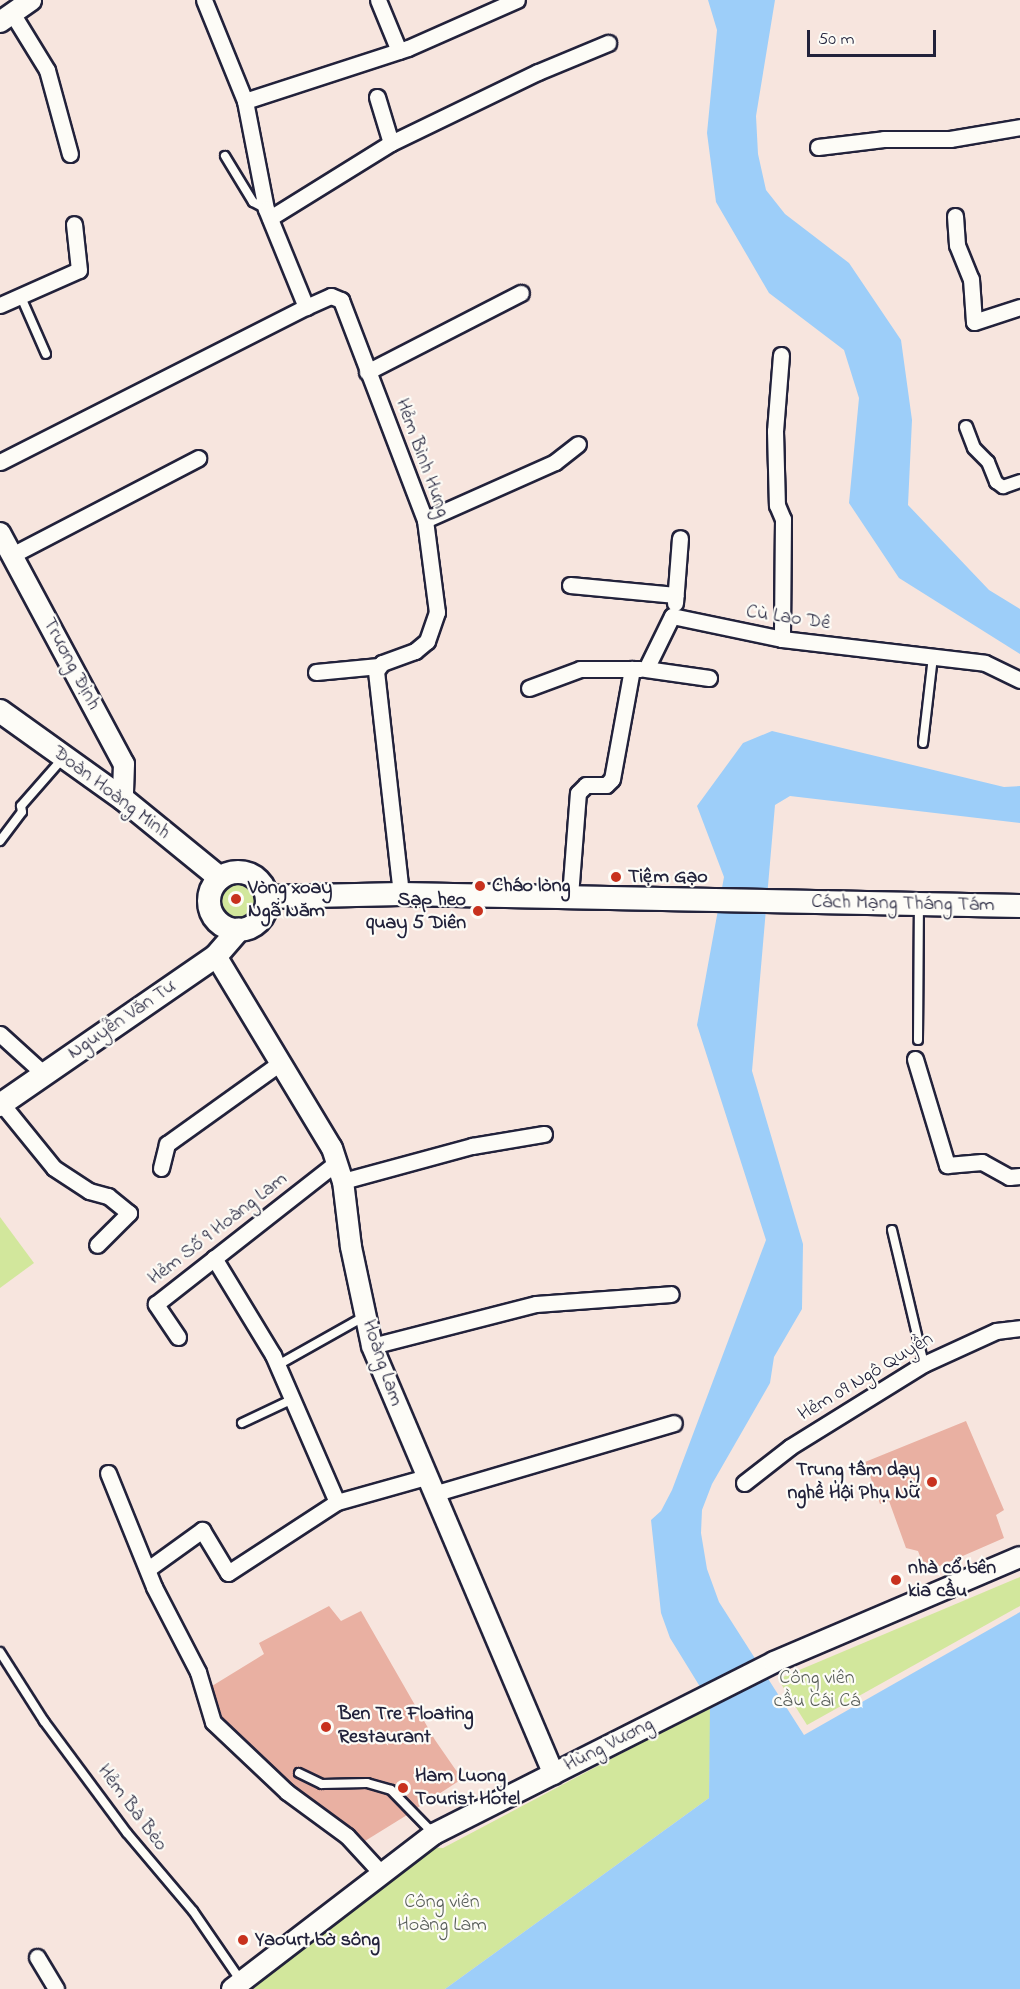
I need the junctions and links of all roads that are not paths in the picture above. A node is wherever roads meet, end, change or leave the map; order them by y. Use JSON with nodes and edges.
{"nodes":[{"id":1,"x":31,"y":0,"type":"edge"},
{"id":2,"x":204,"y":0,"type":"edge"},
{"id":3,"x":378,"y":0,"type":"edge"},
{"id":4,"x":517,"y":0,"type":"edge"},
{"id":5,"x":6,"y":17,"type":"edge"},
{"id":6,"x":608,"y":44,"type":"dead end"},
{"id":7,"x":399,"y":51,"type":"junction"},
{"id":8,"x":377,"y":97,"type":"dead end"},
{"id":9,"x":245,"y":101,"type":"junction"},
{"id":10,"x":1020,"y":127,"type":"edge"},
{"id":11,"x":391,"y":143,"type":"junction"},
{"id":12,"x":818,"y":147,"type":"dead end"},
{"id":13,"x":70,"y":154,"type":"dead end"},
{"id":14,"x":225,"y":156,"type":"dead end"},
{"id":15,"x":268,"y":214,"type":"junction"},
{"id":16,"x":954,"y":216,"type":"dead end"},
{"id":17,"x":74,"y":224,"type":"dead end"},
{"id":18,"x":521,"y":293,"type":"dead end"},
{"id":19,"x":21,"y":297,"type":"junction"},
{"id":20,"x":0,"y":305,"type":"edge"},
{"id":21,"x":306,"y":307,"type":"junction"},
{"id":22,"x":1020,"y":307,"type":"edge"},
{"id":23,"x":46,"y":354,"type":"dead end"},
{"id":24,"x":781,"y":355,"type":"dead end"},
{"id":25,"x":367,"y":372,"type":"junction"},
{"id":26,"x":966,"y":427,"type":"dead end"},
{"id":27,"x":578,"y":444,"type":"dead end"},
{"id":28,"x":198,"y":458,"type":"dead end"},
{"id":29,"x":0,"y":462,"type":"edge"},
{"id":30,"x":1020,"y":482,"type":"edge"},
{"id":31,"x":425,"y":520,"type":"junction"},
{"id":32,"x":0,"y":533,"type":"edge"},
{"id":33,"x":680,"y":538,"type":"dead end"},
{"id":34,"x":12,"y":555,"type":"junction"},
{"id":35,"x":570,"y":585,"type":"dead end"},
{"id":36,"x":676,"y":595,"type":"junction"},
{"id":37,"x":675,"y":615,"type":"junction"},
{"id":38,"x":782,"y":639,"type":"junction"},
{"id":39,"x":933,"y":657,"type":"junction"},
{"id":40,"x":379,"y":666,"type":"junction"},
{"id":41,"x":639,"y":669,"type":"junction"},
{"id":42,"x":316,"y":672,"type":"dead end"},
{"id":43,"x":709,"y":678,"type":"dead end"},
{"id":44,"x":1020,"y":681,"type":"edge"},
{"id":45,"x":529,"y":688,"type":"dead end"},
{"id":46,"x":0,"y":711,"type":"edge"},
{"id":47,"x":923,"y":743,"type":"dead end"},
{"id":48,"x":64,"y":757,"type":"junction"},
{"id":49,"x":123,"y":799,"type":"junction"},
{"id":50,"x":0,"y":841,"type":"edge"},
{"id":51,"x":219,"y":878,"type":"junction"},
{"id":52,"x":401,"y":894,"type":"junction"},
{"id":53,"x":570,"y":896,"type":"junction"},
{"id":54,"x":267,"y":897,"type":"junction"},
{"id":55,"x":919,"y":904,"type":"junction"},
{"id":56,"x":1020,"y":906,"type":"edge"},
{"id":57,"x":239,"y":930,"type":"junction"},
{"id":58,"x":216,"y":956,"type":"junction"},
{"id":59,"x":0,"y":1034,"type":"edge"},
{"id":60,"x":918,"y":1040,"type":"dead end"},
{"id":61,"x":915,"y":1059,"type":"dead end"},
{"id":62,"x":280,"y":1063,"type":"junction"},
{"id":63,"x":44,"y":1073,"type":"junction"},
{"id":64,"x":1,"y":1104,"type":"edge"},
{"id":65,"x":544,"y":1134,"type":"dead end"},
{"id":66,"x":161,"y":1168,"type":"dead end"},
{"id":67,"x":340,"y":1172,"type":"junction"},
{"id":68,"x":1020,"y":1176,"type":"edge"},
{"id":69,"x":892,"y":1230,"type":"dead end"},
{"id":70,"x":97,"y":1245,"type":"dead end"},
{"id":71,"x":214,"y":1258,"type":"junction"},
{"id":72,"x":671,"y":1294,"type":"dead end"},
{"id":73,"x":365,"y":1316,"type":"junction"},
{"id":74,"x":1020,"y":1328,"type":"edge"},
{"id":75,"x":178,"y":1337,"type":"dead end"},
{"id":76,"x":372,"y":1346,"type":"junction"},
{"id":77,"x":924,"y":1364,"type":"junction"},
{"id":78,"x":278,"y":1365,"type":"junction"},
{"id":79,"x":293,"y":1399,"type":"junction"},
{"id":80,"x":242,"y":1423,"type":"dead end"},
{"id":81,"x":674,"y":1423,"type":"dead end"},
{"id":82,"x":108,"y":1473,"type":"dead end"},
{"id":83,"x":744,"y":1483,"type":"dead end"},
{"id":84,"x":430,"y":1485,"type":"junction"},
{"id":85,"x":337,"y":1502,"type":"junction"},
{"id":86,"x":1020,"y":1557,"type":"edge"},
{"id":87,"x":148,"y":1569,"type":"junction"},
{"id":88,"x":0,"y":1652,"type":"edge"},
{"id":89,"x":299,"y":1773,"type":"dead end"},
{"id":90,"x":554,"y":1773,"type":"junction"},
{"id":91,"x":434,"y":1834,"type":"junction"},
{"id":92,"x":382,"y":1874,"type":"junction"},
{"id":93,"x":37,"y":1957,"type":"dead end"},
{"id":94,"x":236,"y":1985,"type":"edge"},
{"id":95,"x":56,"y":1989,"type":"edge"}],
"edges":[{"from":1,"to":5,"type":"street"},
{"from":2,"to":9,"type":"street"},
{"from":3,"to":7,"type":"street"},
{"from":4,"to":7,"type":"street"},
{"from":5,"to":13,"type":"street"},
{"from":6,"to":11,"type":"street"},
{"from":7,"to":9,"type":"street"},
{"from":8,"to":11,"type":"street"},
{"from":9,"to":15,"type":"street"},
{"from":10,"to":12,"type":"street"},
{"from":11,"to":15,"type":"street"},
{"from":14,"to":15,"type":"lane"},
{"from":15,"to":21,"type":"street"},
{"from":16,"to":22,"type":"street"},
{"from":17,"to":19,"type":"street"},
{"from":18,"to":25,"type":"street"},
{"from":19,"to":20,"type":"street"},
{"from":19,"to":23,"type":"lane"},
{"from":21,"to":25,"type":"street","name":"Hẻm Bình Hưng"},
{"from":21,"to":29,"type":"street","name":"Hẻm Bình Hưng"},
{"from":24,"to":38,"type":"street"},
{"from":25,"to":31,"type":"street","name":"Hẻm Bình Hưng"},
{"from":26,"to":30,"type":"street"},
{"from":27,"to":31,"type":"street"},
{"from":28,"to":34,"type":"street"},
{"from":31,"to":40,"type":"street","name":"Hẻm Bình Hưng"},
{"from":32,"to":34,"type":"street","name":"Trương Định"},
{"from":33,"to":36,"type":"street"},
{"from":34,"to":49,"type":"street","name":"Trương Định"},
{"from":35,"to":36,"type":"street"},
{"from":36,"to":37,"type":"street"},
{"from":37,"to":38,"type":"street","name":"Cù Lao Dê"},
{"from":37,"to":41,"type":"street"},
{"from":38,"to":39,"type":"street","name":"Cù Lao Dê"},
{"from":39,"to":44,"type":"street","name":"Cù Lao Dê"},
{"from":39,"to":47,"type":"lane"},
{"from":40,"to":42,"type":"street","name":"Hẻm Bình Hưng"},
{"from":40,"to":52,"type":"street"},
{"from":41,"to":43,"type":"street"},
{"from":41,"to":45,"type":"street"},
{"from":41,"to":53,"type":"street"},
{"from":46,"to":48,"type":"main road","name":"Đoàn Hoàng Minh"},
{"from":48,"to":49,"type":"main road","name":"Đoàn Hoàng Minh"},
{"from":48,"to":50,"type":"lane"},
{"from":49,"to":51,"type":"main road","name":"Đoàn Hoàng Minh"},
{"from":51,"to":54,"type":"main road"},
{"from":51,"to":57,"type":"main road"},
{"from":52,"to":53,"type":"main road"},
{"from":52,"to":54,"type":"main road"},
{"from":53,"to":55,"type":"main road","name":"Cách Mạng Tháng Tám"},
{"from":54,"to":57,"type":"main road"},
{"from":55,"to":56,"type":"main road","name":"Cách Mạng Tháng Tám"},
{"from":55,"to":60,"type":"lane"},
{"from":57,"to":58,"type":"main road","name":"Nguyễn Văn Tư"},
{"from":58,"to":62,"type":"street","name":"Hoàng Lam"},
{"from":58,"to":63,"type":"main road","name":"Nguyễn Văn Tư"},
{"from":59,"to":63,"type":"street"},
{"from":61,"to":68,"type":"street"},
{"from":62,"to":66,"type":"street"},
{"from":62,"to":67,"type":"street","name":"Hoàng Lam"},
{"from":63,"to":64,"type":"main road","name":"Nguyễn Văn Tư"},
{"from":64,"to":70,"type":"street"},
{"from":65,"to":67,"type":"street"},
{"from":67,"to":71,"type":"street","name":"Hẻm Số 9 Hoàng Lam"},
{"from":67,"to":73,"type":"street","name":"Hoàng Lam"},
{"from":69,"to":77,"type":"lane"},
{"from":71,"to":75,"type":"street","name":"Hẻm Số 9 Hoàng Lam"},
{"from":71,"to":78,"type":"street"},
{"from":72,"to":76,"type":"street"},
{"from":73,"to":76,"type":"street","name":"Hoàng Lam"},
{"from":73,"to":78,"type":"lane"},
{"from":74,"to":77,"type":"street","name":"Hẻm 09 Ngô Quyền"},
{"from":76,"to":84,"type":"street","name":"Hoàng Lam"},
{"from":77,"to":83,"type":"street","name":"Hẻm 09 Ngô Quyền"},
{"from":78,"to":79,"type":"street"},
{"from":79,"to":80,"type":"lane"},
{"from":79,"to":85,"type":"street"},
{"from":81,"to":84,"type":"street"},
{"from":82,"to":87,"type":"street"},
{"from":84,"to":85,"type":"street"},
{"from":84,"to":90,"type":"street","name":"Hoàng Lam"},
{"from":85,"to":87,"type":"street"},
{"from":86,"to":90,"type":"street","name":"Hùng Vương"},
{"from":87,"to":92,"type":"street"},
{"from":88,"to":94,"type":"lane","name":"Hẻm Bà Bèo"},
{"from":89,"to":91,"type":"lane"},
{"from":90,"to":91,"type":"street","name":"Hùng Vương"},
{"from":91,"to":92,"type":"street","name":"Hùng Vương"},
{"from":92,"to":94,"type":"street","name":"Hùng Vương"},
{"from":93,"to":95,"type":"street"}]}
